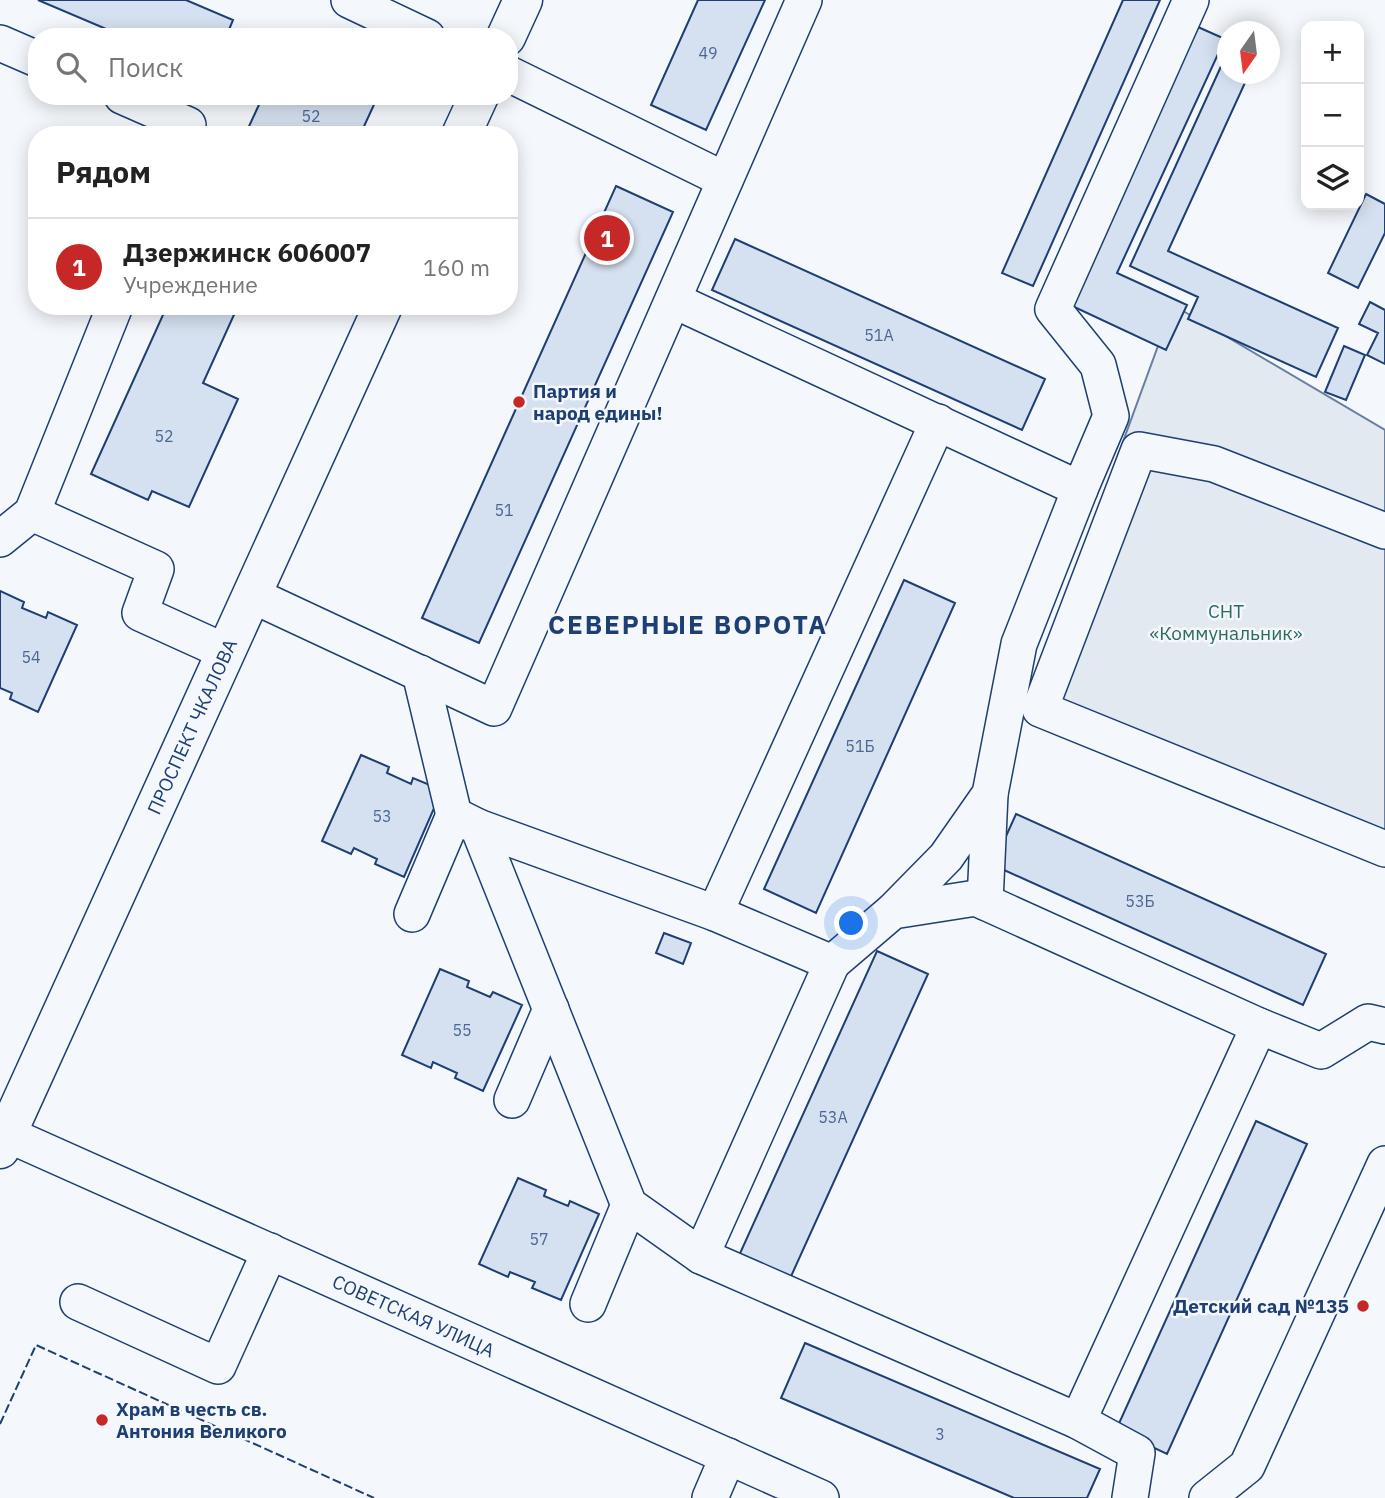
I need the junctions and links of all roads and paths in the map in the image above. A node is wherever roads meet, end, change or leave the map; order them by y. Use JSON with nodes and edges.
{"nodes":[{"id":1,"x":349,"y":0,"type":"edge"},
{"id":2,"x":523,"y":0,"type":"edge"},
{"id":3,"x":804,"y":0,"type":"edge"},
{"id":4,"x":1191,"y":0,"type":"edge"},
{"id":5,"x":409,"y":28,"type":"edge"},
{"id":6,"x":510,"y":28,"type":"edge"},
{"id":7,"x":0,"y":43,"type":"edge"},
{"id":8,"x":28,"y":55,"type":"edge"},
{"id":9,"x":518,"y":78,"type":"edge"},
{"id":10,"x":142,"y":105,"type":"edge"},
{"id":11,"x":475,"y":105,"type":"edge"},
{"id":12,"x":188,"y":126,"type":"edge"},
{"id":13,"x":465,"y":126,"type":"edge"},
{"id":14,"x":725,"y":180,"type":"junction"},
{"id":15,"x":673,"y":300,"type":"junction"},
{"id":16,"x":111,"y":315,"type":"edge"},
{"id":17,"x":379,"y":315,"type":"edge"},
{"id":18,"x":938,"y":422,"type":"junction"},
{"id":19,"x":1080,"y":489,"type":"junction"},
{"id":20,"x":32,"y":513,"type":"junction"},
{"id":21,"x":1385,"y":531,"type":"edge"},
{"id":22,"x":0,"y":540,"type":"edge"},
{"id":23,"x":252,"y":595,"type":"junction"},
{"id":24,"x":226,"y":652,"type":"junction"},
{"id":25,"x":419,"y":673,"type":"junction"},
{"id":26,"x":990,"y":794,"type":"junction"},
{"id":27,"x":466,"y":821,"type":"junction"},
{"id":28,"x":1385,"y":849,"type":"edge"},
{"id":29,"x":985,"y":902,"type":"junction"},
{"id":30,"x":893,"y":911,"type":"junction"},
{"id":31,"x":715,"y":913,"type":"junction"},
{"id":32,"x":412,"y":914,"type":"dead end"},
{"id":33,"x":832,"y":964,"type":"junction"},
{"id":34,"x":551,"y":1009,"type":"junction"},
{"id":35,"x":1259,"y":1026,"type":"junction"},
{"id":36,"x":1385,"y":1027,"type":"edge"},
{"id":37,"x":512,"y":1100,"type":"dead end"},
{"id":38,"x":2,"y":1138,"type":"edge"},
{"id":39,"x":1385,"y":1164,"type":"edge"},
{"id":40,"x":629,"y":1205,"type":"junction"},
{"id":41,"x":270,"y":1251,"type":"junction"},
{"id":42,"x":701,"y":1256,"type":"junction"},
{"id":43,"x":78,"y":1302,"type":"dead end"},
{"id":44,"x":588,"y":1304,"type":"dead end"},
{"id":45,"x":1078,"y":1421,"type":"junction"},
{"id":46,"x":728,"y":1456,"type":"junction"},
{"id":47,"x":710,"y":1498,"type":"edge"},
{"id":48,"x":821,"y":1498,"type":"edge"},
{"id":49,"x":1130,"y":1498,"type":"edge"},
{"id":50,"x":1208,"y":1498,"type":"edge"}],
"edges":[{"from":1,"to":5,"type":"street"},
{"from":2,"to":6,"type":"main road"},
{"from":3,"to":14,"type":"street"},
{"from":4,"to":19,"type":"street"},
{"from":7,"to":8,"type":"street"},
{"from":9,"to":14,"type":"street"},
{"from":10,"to":12,"type":"street"},
{"from":11,"to":13,"type":"main road"},
{"from":14,"to":15,"type":"street"},
{"from":15,"to":18,"type":"street"},
{"from":15,"to":25,"type":"street"},
{"from":16,"to":20,"type":"street"},
{"from":17,"to":23,"type":"main road","name":"ПРОСПЕКТ ЧКАЛОВА"},
{"from":18,"to":19,"type":"street"},
{"from":18,"to":31,"type":"street"},
{"from":19,"to":26,"type":"street"},
{"from":20,"to":22,"type":"street"},
{"from":20,"to":24,"type":"street"},
{"from":21,"to":28,"type":"street"},
{"from":23,"to":24,"type":"main road","name":"ПРОСПЕКТ ЧКАЛОВА"},
{"from":23,"to":25,"type":"street"},
{"from":24,"to":38,"type":"main road","name":"ПРОСПЕКТ ЧКАЛОВА"},
{"from":25,"to":27,"type":"street"},
{"from":26,"to":29,"type":"street"},
{"from":26,"to":30,"type":"street"},
{"from":27,"to":31,"type":"street"},
{"from":27,"to":32,"type":"street"},
{"from":27,"to":34,"type":"street"},
{"from":29,"to":30,"type":"street"},
{"from":29,"to":35,"type":"street"},
{"from":30,"to":33,"type":"street"},
{"from":31,"to":33,"type":"street"},
{"from":33,"to":42,"type":"street"},
{"from":34,"to":37,"type":"street"},
{"from":34,"to":40,"type":"street"},
{"from":35,"to":36,"type":"street"},
{"from":35,"to":45,"type":"street"},
{"from":38,"to":41,"type":"street","name":"СОВЕТСКАЯ УЛИЦА"},
{"from":39,"to":50,"type":"street"},
{"from":40,"to":42,"type":"street"},
{"from":40,"to":44,"type":"street"},
{"from":41,"to":43,"type":"street"},
{"from":41,"to":46,"type":"street","name":"СОВЕТСКАЯ УЛИЦА"},
{"from":42,"to":45,"type":"street"},
{"from":45,"to":49,"type":"street"},
{"from":46,"to":47,"type":"street"},
{"from":46,"to":48,"type":"street","name":"СОВЕТСКАЯ УЛИЦА"}]}
